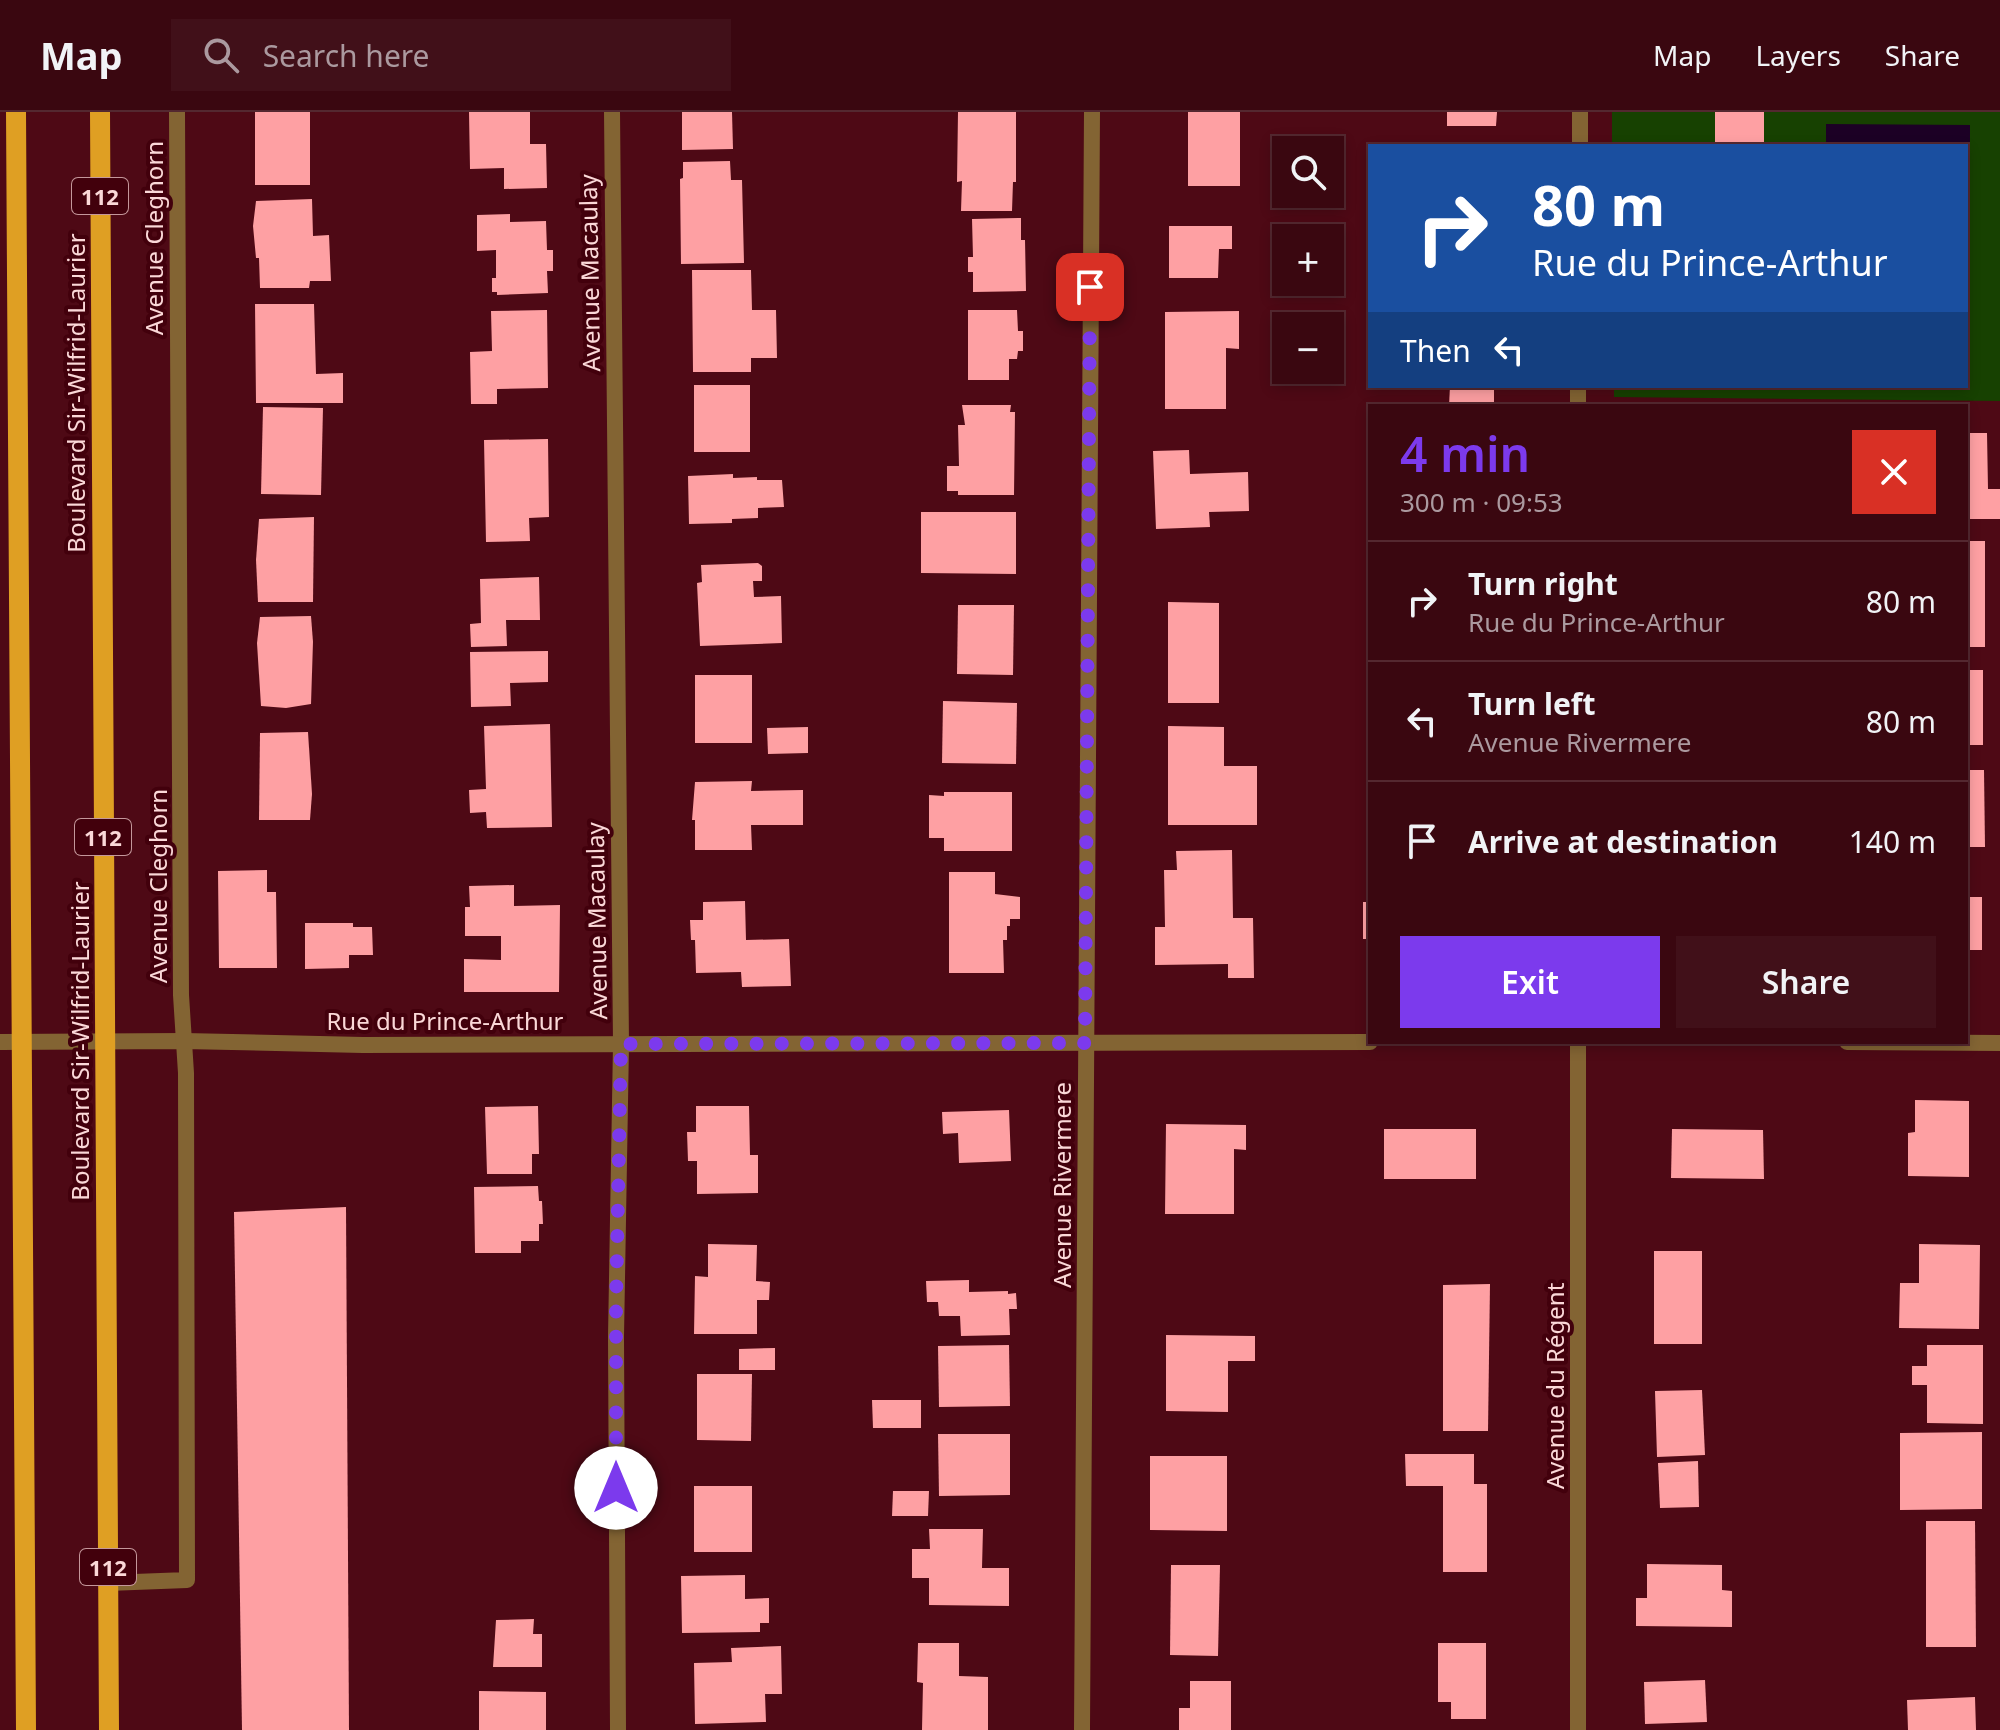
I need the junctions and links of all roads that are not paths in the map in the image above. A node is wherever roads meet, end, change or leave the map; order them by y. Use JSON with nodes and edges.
{"nodes":[{"id":1,"x":16,"y":112,"type":"edge"},
{"id":2,"x":100,"y":112,"type":"edge"},
{"id":3,"x":177,"y":112,"type":"edge"},
{"id":4,"x":612,"y":112,"type":"edge"},
{"id":5,"x":1092,"y":112,"type":"edge"},
{"id":6,"x":1580,"y":112,"type":"edge"},
{"id":7,"x":1580,"y":144,"type":"edge"},
{"id":8,"x":184,"y":1041,"type":"junction"},
{"id":9,"x":0,"y":1042,"type":"edge"},
{"id":10,"x":22,"y":1042,"type":"junction"},
{"id":11,"x":104,"y":1042,"type":"junction"},
{"id":12,"x":1368,"y":1042,"type":"edge"},
{"id":13,"x":1085,"y":1043,"type":"junction"},
{"id":14,"x":1968,"y":1043,"type":"edge"},
{"id":15,"x":2000,"y":1043,"type":"edge"},
{"id":16,"x":621,"y":1044,"type":"junction"},
{"id":17,"x":1578,"y":1044,"type":"edge"},
{"id":18,"x":108,"y":1583,"type":"junction"},
{"id":19,"x":26,"y":1730,"type":"edge"},
{"id":20,"x":109,"y":1730,"type":"edge"},
{"id":21,"x":618,"y":1730,"type":"edge"},
{"id":22,"x":1082,"y":1730,"type":"edge"},
{"id":23,"x":1578,"y":1730,"type":"edge"}],
"edges":[{"from":1,"to":10,"type":"main road"},
{"from":2,"to":11,"type":"main road","name":"Boulevard Sir-Wilfrid-Laurier","number":"112"},
{"from":3,"to":8,"type":"street","name":"Avenue Cleghorn"},
{"from":4,"to":16,"type":"street","name":"Avenue Macaulay"},
{"from":5,"to":13,"type":"street","name":"Avenue Rivermere"},
{"from":6,"to":7,"type":"street"},
{"from":8,"to":11,"type":"street","name":"Rue du Prince-Arthur"},
{"from":8,"to":16,"type":"street","name":"Rue du Prince-Arthur"},
{"from":8,"to":18,"type":"street","name":"Avenue Cleghorn"},
{"from":9,"to":10,"type":"street","name":"Rue du Prince-Arthur"},
{"from":10,"to":11,"type":"street","name":"Rue du Prince-Arthur"},
{"from":10,"to":19,"type":"main road"},
{"from":11,"to":18,"type":"main road","name":"Boulevard Sir-Wilfrid-Laurier","number":"112"},
{"from":12,"to":13,"type":"street","name":"Rue du Prince-Arthur"},
{"from":13,"to":16,"type":"street","name":"Rue du Prince-Arthur"},
{"from":13,"to":22,"type":"street","name":"Avenue Rivermere"},
{"from":14,"to":15,"type":"street"},
{"from":16,"to":21,"type":"street","name":"Avenue Macaulay"},
{"from":17,"to":23,"type":"street","name":"Avenue du Régent"},
{"from":18,"to":20,"type":"main road","name":"Boulevard Sir-Wilfrid-Laurier","number":"112"}]}
